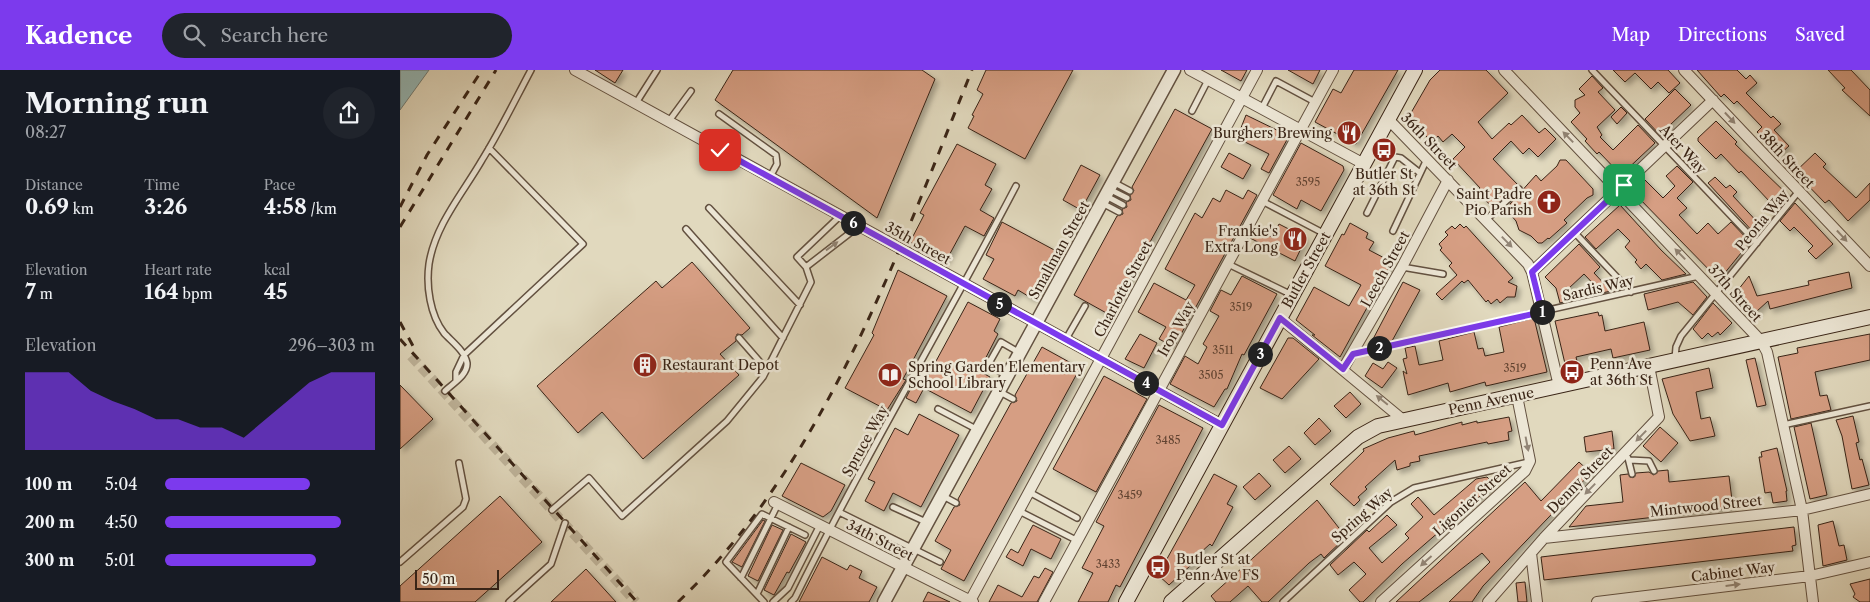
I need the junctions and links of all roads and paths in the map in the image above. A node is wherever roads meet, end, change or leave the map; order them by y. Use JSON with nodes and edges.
{"nodes":[{"id":1,"x":531,"y":70,"type":"edge"},
{"id":2,"x":576,"y":70,"type":"edge"},
{"id":3,"x":657,"y":70,"type":"edge"},
{"id":4,"x":1174,"y":70,"type":"edge"},
{"id":5,"x":1190,"y":70,"type":"edge"},
{"id":6,"x":1257,"y":70,"type":"edge"},
{"id":7,"x":1333,"y":70,"type":"edge"},
{"id":8,"x":1415,"y":70,"type":"edge"},
{"id":9,"x":1504,"y":70,"type":"edge"},
{"id":10,"x":1592,"y":70,"type":"edge"},
{"id":11,"x":1684,"y":70,"type":"edge"},
{"id":12,"x":1208,"y":79,"type":"junction"},
{"id":13,"x":691,"y":91,"type":"dead end"},
{"id":14,"x":1242,"y":98,"type":"junction"},
{"id":15,"x":1713,"y":100,"type":"junction"},
{"id":16,"x":1316,"y":102,"type":"junction"},
{"id":17,"x":635,"y":103,"type":"junction"},
{"id":18,"x":1262,"y":108,"type":"junction"},
{"id":19,"x":1192,"y":111,"type":"dead end"},
{"id":20,"x":719,"y":114,"type":"dead end"},
{"id":21,"x":1388,"y":119,"type":"junction"},
{"id":22,"x":669,"y":122,"type":"junction"},
{"id":23,"x":1302,"y":128,"type":"junction"},
{"id":24,"x":1664,"y":146,"type":"junction"},
{"id":25,"x":489,"y":148,"type":"junction"},
{"id":26,"x":1428,"y":158,"type":"junction"},
{"id":27,"x":1364,"y":164,"type":"junction"},
{"id":28,"x":1420,"y":173,"type":"junction"},
{"id":29,"x":770,"y":177,"type":"junction"},
{"id":30,"x":1448,"y":180,"type":"junction"},
{"id":31,"x":1016,"y":186,"type":"dead end"},
{"id":32,"x":1519,"y":189,"type":"dead end"},
{"id":33,"x":1618,"y":190,"type":"junction"},
{"id":34,"x":1130,"y":191,"type":"dead end"},
{"id":35,"x":1799,"y":191,"type":"junction"},
{"id":36,"x":1108,"y":192,"type":"junction"},
{"id":37,"x":1126,"y":198,"type":"dead end"},
{"id":38,"x":1262,"y":201,"type":"junction"},
{"id":39,"x":1123,"y":205,"type":"dead end"},
{"id":40,"x":709,"y":208,"type":"dead end"},
{"id":41,"x":1119,"y":212,"type":"dead end"},
{"id":42,"x":1367,"y":214,"type":"dead end"},
{"id":43,"x":840,"y":216,"type":"junction"},
{"id":44,"x":1486,"y":220,"type":"junction"},
{"id":45,"x":859,"y":226,"type":"junction"},
{"id":46,"x":686,"y":229,"type":"dead end"},
{"id":47,"x":1393,"y":230,"type":"dead end"},
{"id":48,"x":1574,"y":232,"type":"junction"},
{"id":49,"x":1326,"y":234,"type":"junction"},
{"id":50,"x":1757,"y":244,"type":"junction"},
{"id":51,"x":1228,"y":263,"type":"junction"},
{"id":52,"x":1870,"y":266,"type":"edge"},
{"id":53,"x":806,"y":267,"type":"junction"},
{"id":54,"x":1402,"y":267,"type":"junction"},
{"id":55,"x":1532,"y":272,"type":"junction"},
{"id":56,"x":1442,"y":274,"type":"dead end"},
{"id":57,"x":1701,"y":275,"type":"junction"},
{"id":58,"x":965,"y":285,"type":"junction"},
{"id":59,"x":1631,"y":292,"type":"junction"},
{"id":60,"x":1716,"y":293,"type":"junction"},
{"id":61,"x":1292,"y":295,"type":"junction"},
{"id":62,"x":800,"y":305,"type":"junction"},
{"id":63,"x":1085,"y":306,"type":"dead end"},
{"id":64,"x":1542,"y":312,"type":"junction"},
{"id":65,"x":1870,"y":317,"type":"edge"},
{"id":66,"x":1280,"y":318,"type":"junction"},
{"id":67,"x":1036,"y":324,"type":"junction"},
{"id":68,"x":739,"y":338,"type":"dead end"},
{"id":69,"x":783,"y":338,"type":"junction"},
{"id":70,"x":1066,"y":339,"type":"junction"},
{"id":71,"x":1761,"y":341,"type":"junction"},
{"id":72,"x":1020,"y":353,"type":"junction"},
{"id":73,"x":1353,"y":354,"type":"junction"},
{"id":74,"x":464,"y":355,"type":"junction"},
{"id":75,"x":1101,"y":359,"type":"junction"},
{"id":76,"x":1675,"y":360,"type":"junction"},
{"id":77,"x":1649,"y":366,"type":"junction"},
{"id":78,"x":1343,"y":369,"type":"junction"},
{"id":79,"x":767,"y":370,"type":"junction"},
{"id":80,"x":1007,"y":376,"type":"junction"},
{"id":81,"x":1559,"y":386,"type":"junction"},
{"id":82,"x":1159,"y":390,"type":"junction"},
{"id":83,"x":999,"y":391,"type":"junction"},
{"id":84,"x":445,"y":392,"type":"dead end"},
{"id":85,"x":1517,"y":396,"type":"junction"},
{"id":86,"x":1013,"y":399,"type":"dead end"},
{"id":87,"x":1870,"y":406,"type":"edge"},
{"id":88,"x":938,"y":409,"type":"dead end"},
{"id":89,"x":1402,"y":419,"type":"junction"},
{"id":90,"x":1222,"y":425,"type":"junction"},
{"id":91,"x":1782,"y":425,"type":"junction"},
{"id":92,"x":978,"y":430,"type":"junction"},
{"id":93,"x":1627,"y":457,"type":"junction"},
{"id":94,"x":1530,"y":461,"type":"junction"},
{"id":95,"x":459,"y":463,"type":"dead end"},
{"id":96,"x":1654,"y":471,"type":"dead end"},
{"id":97,"x":1632,"y":474,"type":"dead end"},
{"id":98,"x":1029,"y":492,"type":"junction"},
{"id":99,"x":1870,"y":494,"type":"edge"},
{"id":100,"x":942,"y":496,"type":"junction"},
{"id":101,"x":776,"y":503,"type":"joint"},
{"id":102,"x":956,"y":503,"type":"dead end"},
{"id":103,"x":893,"y":507,"type":"dead end"},
{"id":104,"x":552,"y":510,"type":"dead end"},
{"id":105,"x":1802,"y":510,"type":"junction"},
{"id":106,"x":1019,"y":511,"type":"junction"},
{"id":107,"x":839,"y":512,"type":"junction"},
{"id":108,"x":771,"y":518,"type":"junction"},
{"id":109,"x":1077,"y":518,"type":"dead end"},
{"id":110,"x":565,"y":523,"type":"dead end"},
{"id":111,"x":928,"y":523,"type":"junction"},
{"id":112,"x":789,"y":528,"type":"junction"},
{"id":113,"x":824,"y":528,"type":"junction"},
{"id":114,"x":805,"y":535,"type":"dead end"},
{"id":115,"x":1544,"y":538,"type":"junction"},
{"id":116,"x":1078,"y":541,"type":"junction"},
{"id":117,"x":914,"y":549,"type":"junction"},
{"id":118,"x":1531,"y":553,"type":"junction"},
{"id":119,"x":400,"y":562,"type":"edge"},
{"id":120,"x":940,"y":562,"type":"dead end"},
{"id":121,"x":1870,"y":562,"type":"edge"},
{"id":122,"x":903,"y":568,"type":"junction"},
{"id":123,"x":1810,"y":576,"type":"junction"},
{"id":124,"x":741,"y":578,"type":"junction"},
{"id":125,"x":756,"y":594,"type":"junction"},
{"id":126,"x":972,"y":601,"type":"edge"},
{"id":127,"x":509,"y":602,"type":"edge"},
{"id":128,"x":764,"y":602,"type":"edge"},
{"id":129,"x":773,"y":602,"type":"edge"},
{"id":130,"x":791,"y":602,"type":"edge"},
{"id":131,"x":884,"y":602,"type":"edge"},
{"id":132,"x":1044,"y":602,"type":"edge"},
{"id":133,"x":1126,"y":602,"type":"edge"},
{"id":134,"x":1171,"y":602,"type":"edge"},
{"id":135,"x":1283,"y":602,"type":"edge"},
{"id":136,"x":1380,"y":602,"type":"edge"},
{"id":137,"x":1488,"y":602,"type":"edge"},
{"id":138,"x":1537,"y":602,"type":"edge"},
{"id":139,"x":1598,"y":602,"type":"edge"},
{"id":140,"x":1813,"y":602,"type":"edge"}],
"edges":[{"from":1,"to":25,"type":"lane"},
{"from":2,"to":17,"type":"street","name":"35th Street"},
{"from":3,"to":17,"type":"lane"},
{"from":4,"to":36,"type":"street","name":"Smallman Street"},
{"from":5,"to":12,"type":"street"},
{"from":6,"to":14,"type":"street","name":"Charlotte Street"},
{"from":7,"to":16,"type":"street","name":"Iron Way"},
{"from":8,"to":21,"type":"main road","name":"Butler Street"},
{"from":33,"to":9,"type":"street","name":"37th Street","one_way":true},
{"from":10,"to":24,"type":"lane","name":"Ater Way"},
{"from":11,"to":15,"type":"street","name":"38th Street"},
{"from":12,"to":14,"type":"street"},
{"from":12,"to":19,"type":"lane"},
{"from":13,"to":22,"type":"lane"},
{"from":14,"to":18,"type":"street"},
{"from":14,"to":75,"type":"street","name":"Charlotte Street"},
{"from":15,"to":24,"type":"street"},
{"from":15,"to":35,"type":"street","name":"38th Street","one_way":true},
{"from":16,"to":18,"type":"lane"},
{"from":16,"to":23,"type":"street","name":"Iron Way"},
{"from":17,"to":22,"type":"street","name":"35th Street"},
{"from":18,"to":23,"type":"street"},
{"from":20,"to":29,"type":"lane"},
{"from":21,"to":26,"type":"street","name":"36th Street"},
{"from":21,"to":27,"type":"main road","name":"Butler Street"},
{"from":22,"to":29,"type":"street","name":"35th Street"},
{"from":23,"to":27,"type":"street"},
{"from":23,"to":38,"type":"street","name":"Iron Way"},
{"from":24,"to":33,"type":"street"},
{"from":24,"to":50,"type":"lane","name":"Ater Way"},
{"from":25,"to":74,"type":"lane"},
{"from":25,"to":74,"type":"lane"},
{"from":26,"to":28,"type":"lane"},
{"from":26,"to":30,"type":"street","name":"36th Street"},
{"from":27,"to":49,"type":"main road","name":"Butler Street"},
{"from":28,"to":42,"type":"lane"},
{"from":28,"to":47,"type":"lane"},
{"from":29,"to":43,"type":"street","name":"35th Street"},
{"from":30,"to":44,"type":"street","name":"36th Street"},
{"from":30,"to":54,"type":"street","name":"Leech Street"},
{"from":31,"to":58,"type":"lane","name":"Spruce Way"},
{"from":32,"to":44,"type":"lane"},
{"from":33,"to":48,"type":"street"},
{"from":57,"to":33,"type":"street","name":"37th Street","one_way":true},
{"from":34,"to":36,"type":"lane"},
{"from":35,"to":50,"type":"lane","name":"Peoria Way"},
{"from":35,"to":52,"type":"street","name":"38th Street","one_way":true},
{"from":36,"to":37,"type":"lane"},
{"from":36,"to":39,"type":"lane"},
{"from":36,"to":41,"type":"lane"},
{"from":36,"to":67,"type":"street","name":"Smallman Street"},
{"from":38,"to":49,"type":"lane"},
{"from":38,"to":51,"type":"street","name":"Iron Way"},
{"from":40,"to":62,"type":"lane"},
{"from":43,"to":45,"type":"street","name":"35th Street"},
{"from":43,"to":53,"type":"lane"},
{"from":44,"to":55,"type":"street","name":"36th Street","one_way":true},
{"from":53,"to":45,"type":"lane","one_way":true},
{"from":45,"to":58,"type":"street","name":"35th Street"},
{"from":46,"to":69,"type":"lane"},
{"from":48,"to":55,"type":"street"},
{"from":48,"to":59,"type":"lane"},
{"from":49,"to":61,"type":"main road","name":"Butler Street"},
{"from":50,"to":60,"type":"lane","name":"Peoria Way"},
{"from":51,"to":61,"type":"lane"},
{"from":51,"to":82,"type":"street","name":"Iron Way"},
{"from":53,"to":62,"type":"lane"},
{"from":54,"to":56,"type":"lane"},
{"from":54,"to":73,"type":"street","name":"Leech Street"},
{"from":55,"to":64,"type":"street","name":"36th Street"},
{"from":57,"to":59,"type":"lane","name":"Sardis Way"},
{"from":57,"to":60,"type":"street","name":"37th Street"},
{"from":58,"to":67,"type":"street","name":"35th Street"},
{"from":58,"to":107,"type":"lane","name":"Spruce Way"},
{"from":59,"to":64,"type":"lane","name":"Sardis Way"},
{"from":60,"to":71,"type":"street","name":"37th Street"},
{"from":60,"to":76,"type":"lane","name":"Peoria Way"},
{"from":61,"to":66,"type":"main road","name":"Butler Street"},
{"from":62,"to":69,"type":"lane"},
{"from":63,"to":70,"type":"lane"},
{"from":64,"to":73,"type":"lane","name":"Sardis Way"},
{"from":64,"to":81,"type":"street","name":"36th Street"},
{"from":65,"to":71,"type":"main road","name":"Penn Avenue"},
{"from":66,"to":78,"type":"street"},
{"from":66,"to":90,"type":"main road","name":"Butler Street"},
{"from":67,"to":70,"type":"street","name":"35th Street"},
{"from":67,"to":72,"type":"street","name":"Smallman Street"},
{"from":68,"to":79,"type":"lane"},
{"from":69,"to":79,"type":"lane"},
{"from":70,"to":75,"type":"street","name":"35th Street"},
{"from":71,"to":76,"type":"main road","name":"Penn Avenue"},
{"from":71,"to":91,"type":"street","name":"37th Street"},
{"from":72,"to":80,"type":"street","name":"Smallman Street"},
{"from":72,"to":80,"type":"lane"},
{"from":73,"to":78,"type":"street","name":"Leech Street"},
{"from":74,"to":84,"type":"lane"},
{"from":75,"to":82,"type":"street","name":"35th Street"},
{"from":75,"to":98,"type":"street","name":"Charlotte Street"},
{"from":76,"to":77,"type":"main road","name":"Penn Avenue"},
{"from":77,"to":81,"type":"main road","name":"Penn Avenue"},
{"from":77,"to":93,"type":"street","name":"Denny Street","one_way":true},
{"from":89,"to":78,"type":"street","one_way":true},
{"from":79,"to":104,"type":"lane"},
{"from":80,"to":83,"type":"street","name":"Smallman Street"},
{"from":81,"to":85,"type":"main road","name":"Penn Avenue"},
{"from":82,"to":90,"type":"street","name":"35th Street"},
{"from":82,"to":116,"type":"street","name":"Iron Way"},
{"from":83,"to":86,"type":"lane"},
{"from":83,"to":92,"type":"street","name":"Smallman Street"},
{"from":85,"to":89,"type":"main road","name":"Penn Avenue"},
{"from":85,"to":94,"type":"street","name":"Ligonier Street","one_way":true},
{"from":87,"to":91,"type":"lane"},
{"from":88,"to":92,"type":"lane"},
{"from":89,"to":134,"type":"main road","name":"Penn Avenue"},
{"from":90,"to":133,"type":"main road","name":"Butler Street"},
{"from":91,"to":105,"type":"street","name":"37th Street"},
{"from":92,"to":100,"type":"street","name":"Smallman Street"},
{"from":93,"to":96,"type":"lane"},
{"from":93,"to":97,"type":"lane"},
{"from":93,"to":115,"type":"street","name":"Denny Street","one_way":true},
{"from":94,"to":135,"type":"lane","name":"Spring Way"},
{"from":94,"to":136,"type":"street","name":"Ligonier Street","one_way":true},
{"from":95,"to":119,"type":"lane"},
{"from":98,"to":106,"type":"street","name":"Charlotte Street"},
{"from":98,"to":109,"type":"lane"},
{"from":99,"to":105,"type":"street","name":"Mintwood Street"},
{"from":100,"to":102,"type":"lane"},
{"from":100,"to":111,"type":"street","name":"Smallman Street"},
{"from":101,"to":108,"type":"lane"},
{"from":101,"to":113,"type":"street","name":"34th Street"},
{"from":103,"to":111,"type":"lane"},
{"from":105,"to":115,"type":"street","name":"Mintwood Street"},
{"from":105,"to":123,"type":"street","name":"37th Street"},
{"from":106,"to":116,"type":"lane"},
{"from":106,"to":126,"type":"street","name":"Charlotte Street"},
{"from":107,"to":113,"type":"lane","name":"Spruce Way"},
{"from":107,"to":117,"type":"lane"},
{"from":108,"to":112,"type":"lane"},
{"from":108,"to":124,"type":"lane"},
{"from":108,"to":124,"type":"lane"},
{"from":110,"to":127,"type":"lane"},
{"from":111,"to":117,"type":"street","name":"Smallman Street"},
{"from":112,"to":114,"type":"lane"},
{"from":112,"to":125,"type":"lane"},
{"from":113,"to":122,"type":"street","name":"34th Street"},
{"from":113,"to":129,"type":"lane"},
{"from":113,"to":130,"type":"lane"},
{"from":115,"to":118,"type":"street","name":"Denny Street"},
{"from":116,"to":132,"type":"street","name":"Iron Way"},
{"from":117,"to":120,"type":"lane"},
{"from":117,"to":122,"type":"street","name":"Smallman Street"},
{"from":118,"to":137,"type":"street","name":"Denny Street"},
{"from":118,"to":138,"type":"street"},
{"from":121,"to":123,"type":"street","name":"Cabinet Way"},
{"from":122,"to":126,"type":"street","name":"34th Street"},
{"from":122,"to":131,"type":"street","name":"Smallman Street"},
{"from":139,"to":123,"type":"street","name":"Cabinet Way","one_way":true},
{"from":123,"to":140,"type":"street","name":"37th Street"},
{"from":124,"to":125,"type":"lane"},
{"from":125,"to":128,"type":"lane"}]}
